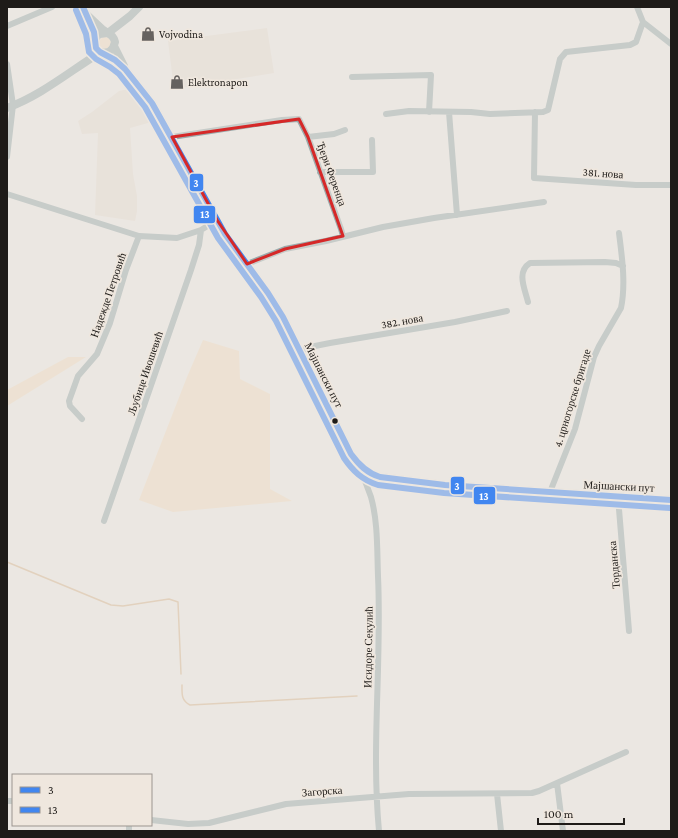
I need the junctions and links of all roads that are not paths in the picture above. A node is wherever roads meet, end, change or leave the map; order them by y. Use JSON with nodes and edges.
{"nodes":[{"id":1,"x":52,"y":7,"type":"edge"},
{"id":2,"x":83,"y":7,"type":"edge"},
{"id":3,"x":139,"y":7,"type":"edge"},
{"id":4,"x":637,"y":7,"type":"edge"},
{"id":5,"x":87,"y":15,"type":"junction"},
{"id":6,"x":130,"y":16,"type":"junction"},
{"id":7,"x":642,"y":22,"type":"junction"},
{"id":8,"x":7,"y":26,"type":"edge"},
{"id":9,"x":107,"y":33,"type":"junction"},
{"id":10,"x":95,"y":40,"type":"junction"},
{"id":11,"x":115,"y":44,"type":"junction"},
{"id":12,"x":671,"y":44,"type":"edge"},
{"id":13,"x":102,"y":53,"type":"junction"},
{"id":14,"x":7,"y":64,"type":"edge"},
{"id":15,"x":79,"y":66,"type":"junction"},
{"id":16,"x":125,"y":69,"type":"junction"},
{"id":17,"x":352,"y":77,"type":"dead end"},
{"id":18,"x":10,"y":107,"type":"edge"},
{"id":19,"x":429,"y":112,"type":"junction"},
{"id":20,"x":449,"y":112,"type":"junction"},
{"id":21,"x":534,"y":112,"type":"junction"},
{"id":22,"x":386,"y":114,"type":"dead end"},
{"id":23,"x":345,"y":130,"type":"dead end"},
{"id":24,"x":172,"y":137,"type":"junction"},
{"id":25,"x":308,"y":137,"type":"junction"},
{"id":26,"x":372,"y":140,"type":"dead end"},
{"id":27,"x":7,"y":157,"type":"edge"},
{"id":28,"x":320,"y":172,"type":"junction"},
{"id":29,"x":671,"y":185,"type":"edge"},
{"id":30,"x":7,"y":194,"type":"edge"},
{"id":31,"x":544,"y":202,"type":"dead end"},
{"id":32,"x":457,"y":215,"type":"junction"},
{"id":33,"x":217,"y":220,"type":"junction"},
{"id":34,"x":201,"y":230,"type":"junction"},
{"id":35,"x":619,"y":233,"type":"dead end"},
{"id":36,"x":139,"y":236,"type":"junction"},
{"id":37,"x":342,"y":236,"type":"junction"},
{"id":38,"x":246,"y":264,"type":"junction"},
{"id":39,"x":623,"y":266,"type":"junction"},
{"id":40,"x":528,"y":302,"type":"dead end"},
{"id":41,"x":507,"y":311,"type":"dead end"},
{"id":42,"x":300,"y":351,"type":"junction"},
{"id":43,"x":82,"y":419,"type":"dead end"},
{"id":44,"x":359,"y":466,"type":"junction"},
{"id":45,"x":550,"y":492,"type":"junction"},
{"id":46,"x":618,"y":497,"type":"junction"},
{"id":47,"x":671,"y":500,"type":"edge"},
{"id":48,"x":104,"y":521,"type":"dead end"},
{"id":49,"x":629,"y":631,"type":"dead end"},
{"id":50,"x":626,"y":752,"type":"dead end"},
{"id":51,"x":557,"y":783,"type":"junction"},
{"id":52,"x":497,"y":794,"type":"junction"},
{"id":53,"x":376,"y":798,"type":"junction"},
{"id":54,"x":152,"y":820,"type":"edge"},
{"id":55,"x":379,"y":831,"type":"edge"},
{"id":56,"x":501,"y":831,"type":"edge"},
{"id":57,"x":563,"y":831,"type":"edge"}],
"edges":[{"from":1,"to":8,"type":"street"},
{"from":2,"to":5,"type":"street"},
{"from":3,"to":6,"type":"street"},
{"from":4,"to":7,"type":"street"},
{"from":5,"to":9,"type":"street"},
{"from":5,"to":10,"type":"street"},
{"from":6,"to":9,"type":"street"},
{"from":6,"to":11,"type":"street"},
{"from":7,"to":12,"type":"street"},
{"from":7,"to":21,"type":"street"},
{"from":9,"to":10,"type":"street"},
{"from":9,"to":11,"type":"street"},
{"from":10,"to":13,"type":"street"},
{"from":10,"to":15,"type":"street"},
{"from":11,"to":13,"type":"street"},
{"from":11,"to":16,"type":"street","name":"Мајшански пут"},
{"from":13,"to":15,"type":"street"},
{"from":13,"to":16,"type":"street","name":"Мајшански пут"},
{"from":14,"to":18,"type":"street"},
{"from":15,"to":18,"type":"street"},
{"from":16,"to":24,"type":"street","name":"Мајшански пут"},
{"from":17,"to":19,"type":"street"},
{"from":18,"to":27,"type":"street"},
{"from":19,"to":20,"type":"street"},
{"from":19,"to":22,"type":"street"},
{"from":20,"to":21,"type":"street"},
{"from":20,"to":32,"type":"street"},
{"from":21,"to":29,"type":"street","name":"381. нова"},
{"from":23,"to":25,"type":"street"},
{"from":24,"to":25,"type":"street","name":"Ђери Ференца"},
{"from":24,"to":33,"type":"street","name":"Мајшански пут"},
{"from":25,"to":28,"type":"street","name":"Ђери Ференца"},
{"from":26,"to":28,"type":"street"},
{"from":28,"to":37,"type":"street","name":"Ђери Ференца"},
{"from":30,"to":36,"type":"street"},
{"from":31,"to":32,"type":"street"},
{"from":32,"to":37,"type":"street"},
{"from":33,"to":34,"type":"street"},
{"from":33,"to":38,"type":"street","name":"Мајшански пут"},
{"from":34,"to":36,"type":"street"},
{"from":34,"to":48,"type":"street","name":"Љубице Ивошевић"},
{"from":35,"to":39,"type":"street","name":"4. црногорске бригаде"},
{"from":36,"to":43,"type":"street","name":"Надежде Петровић"},
{"from":37,"to":38,"type":"street"},
{"from":38,"to":42,"type":"street","name":"Мајшански пут"},
{"from":39,"to":40,"type":"street"},
{"from":39,"to":45,"type":"street","name":"4. црногорске бригаде"},
{"from":41,"to":42,"type":"street","name":"382. нова"},
{"from":42,"to":44,"type":"street","name":"Мајшански пут"},
{"from":44,"to":45,"type":"street","name":"Мајшански пут"},
{"from":44,"to":53,"type":"street","name":"Исидоре Секулић"},
{"from":45,"to":46,"type":"street","name":"Мајшански пут"},
{"from":46,"to":47,"type":"street","name":"Мајшански пут"},
{"from":46,"to":49,"type":"street","name":"Торданска"},
{"from":50,"to":51,"type":"street","name":"Загорска"},
{"from":51,"to":52,"type":"street","name":"Загорска"},
{"from":51,"to":57,"type":"street"},
{"from":52,"to":53,"type":"street","name":"Загорска"},
{"from":52,"to":56,"type":"street"},
{"from":53,"to":54,"type":"street","name":"Загорска"},
{"from":53,"to":55,"type":"street","name":"Исидоре Секулић"}]}
